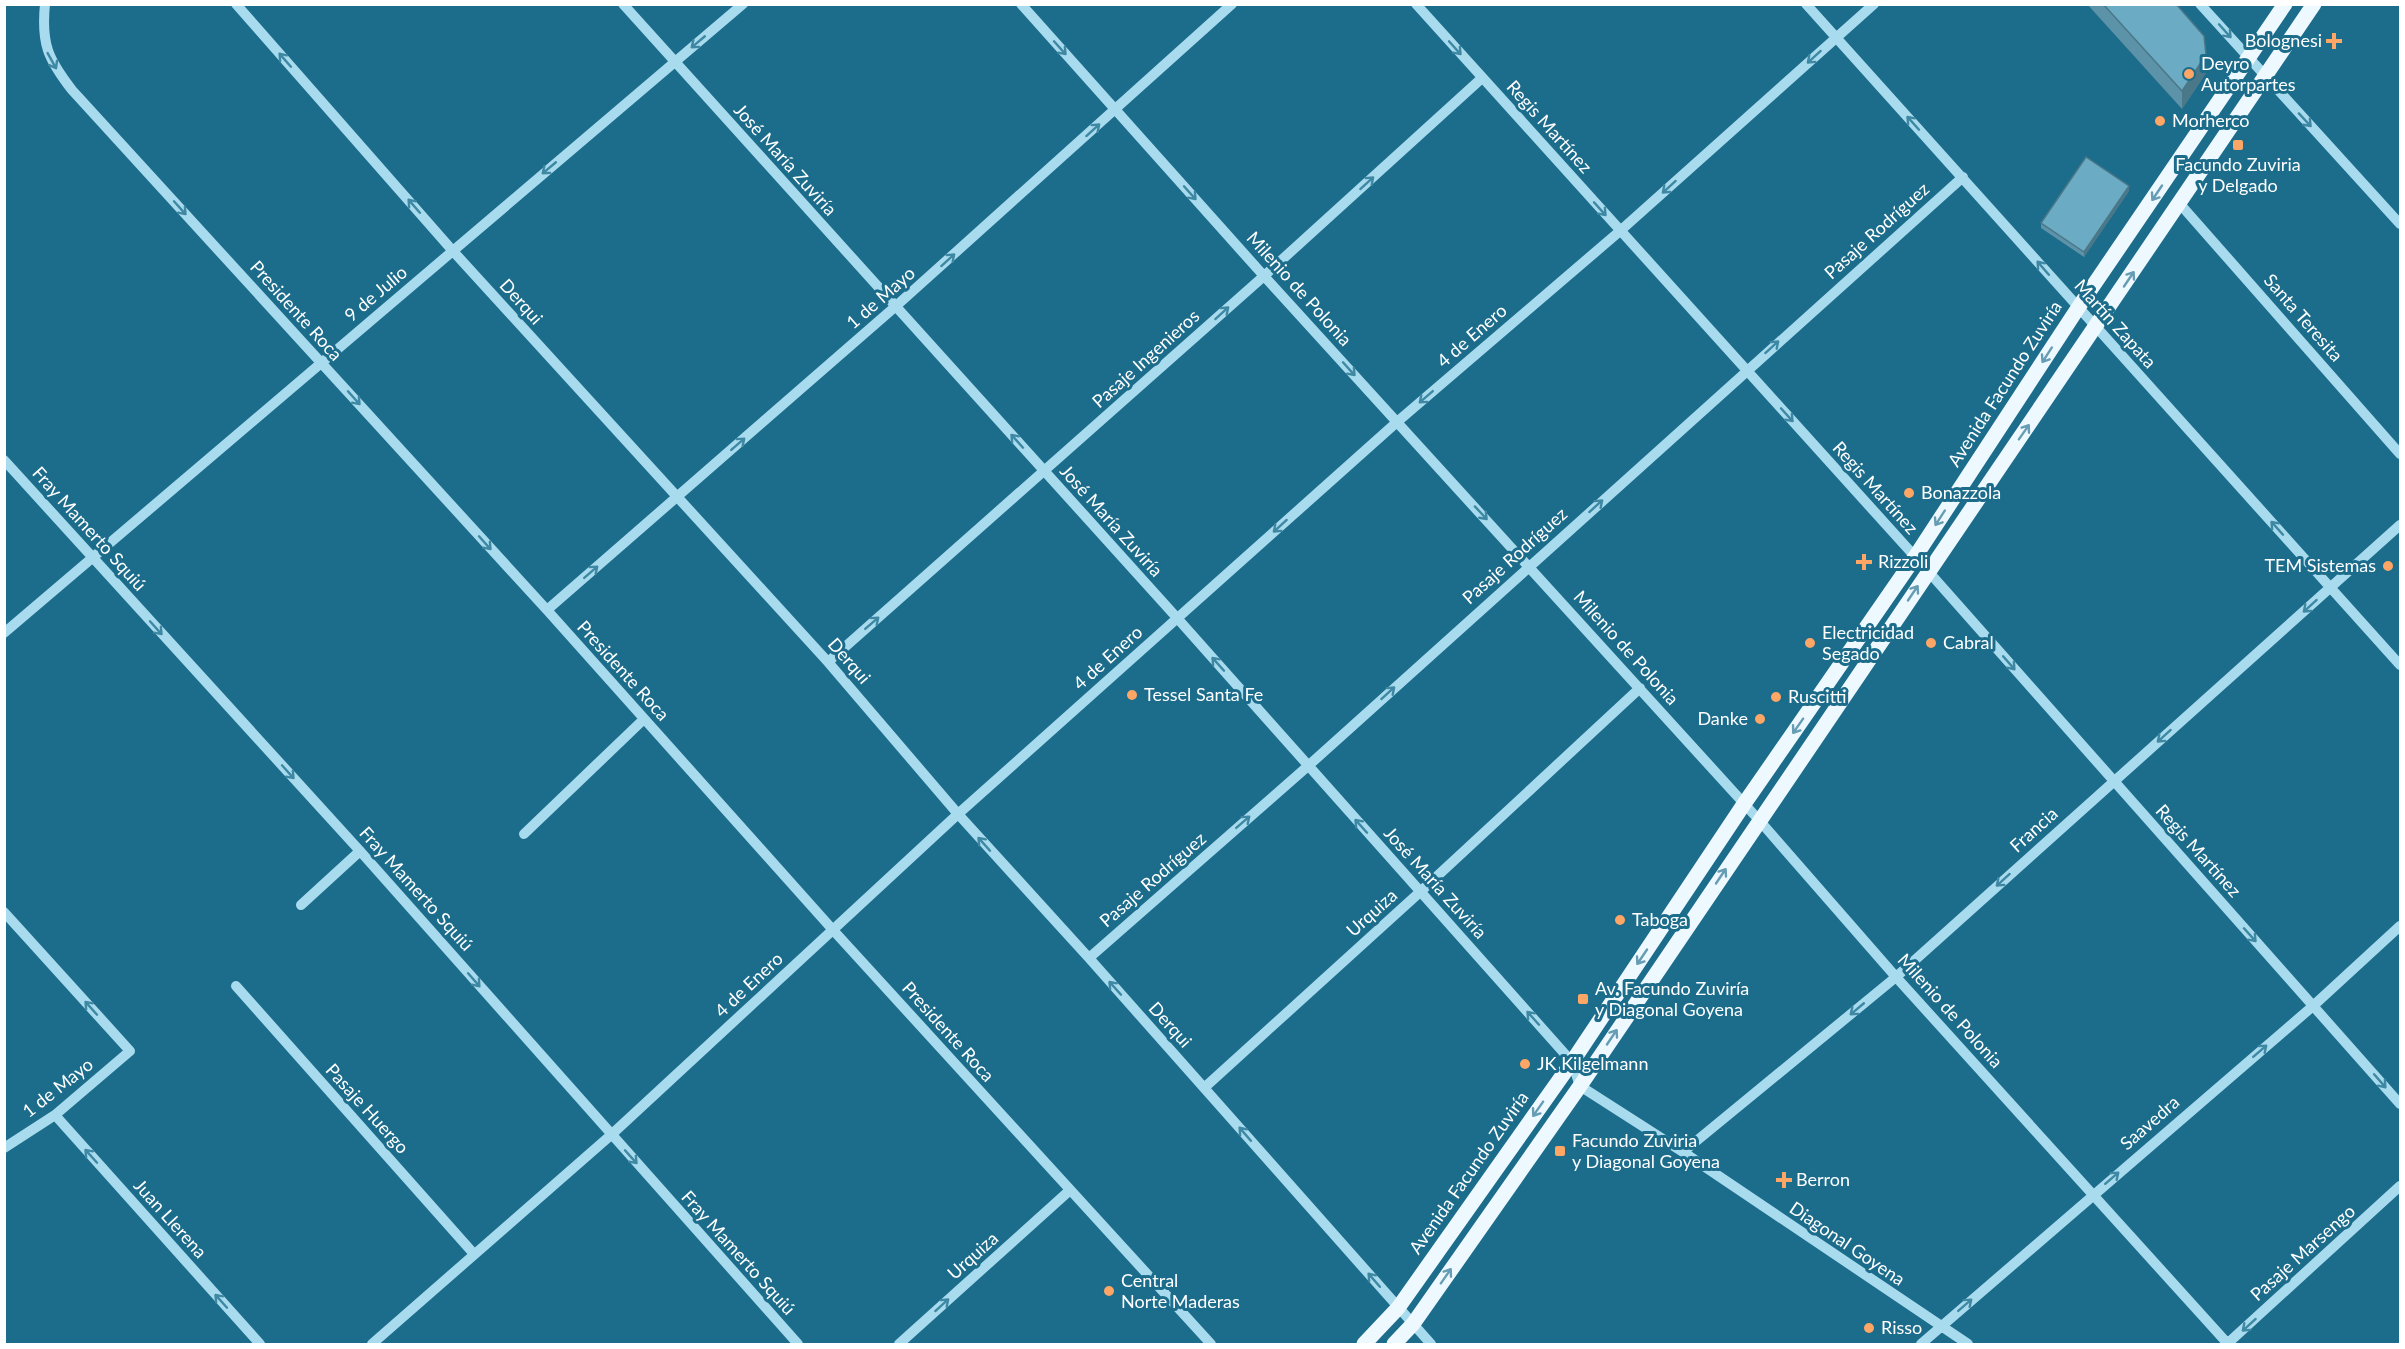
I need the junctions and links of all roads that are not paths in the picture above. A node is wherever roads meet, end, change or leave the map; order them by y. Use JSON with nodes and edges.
{"nodes":[{"id":1,"x":45,"y":4,"type":"edge"},
{"id":2,"x":623,"y":4,"type":"edge"},
{"id":3,"x":743,"y":4,"type":"edge"},
{"id":4,"x":1021,"y":4,"type":"edge"},
{"id":5,"x":1232,"y":4,"type":"edge"},
{"id":6,"x":1416,"y":4,"type":"edge"},
{"id":7,"x":1806,"y":4,"type":"edge"},
{"id":8,"x":1874,"y":4,"type":"edge"},
{"id":9,"x":2200,"y":4,"type":"edge"},
{"id":10,"x":2285,"y":4,"type":"edge"},
{"id":11,"x":2314,"y":4,"type":"edge"},
{"id":12,"x":241,"y":6,"type":"edge"},
{"id":13,"x":1836,"y":38,"type":"junction"},
{"id":14,"x":2249,"y":58,"type":"junction"},
{"id":15,"x":674,"y":62,"type":"junction"},
{"id":16,"x":2265,"y":77,"type":"junction"},
{"id":17,"x":1482,"y":78,"type":"junction"},
{"id":18,"x":1116,"y":110,"type":"junction"},
{"id":19,"x":1963,"y":177,"type":"junction"},
{"id":20,"x":2180,"y":204,"type":"junction"},
{"id":21,"x":2400,"y":224,"type":"edge"},
{"id":22,"x":1620,"y":231,"type":"junction"},
{"id":23,"x":452,"y":250,"type":"junction"},
{"id":24,"x":1264,"y":276,"type":"junction"},
{"id":25,"x":896,"y":306,"type":"junction"},
{"id":26,"x":2078,"y":308,"type":"junction"},
{"id":27,"x":2096,"y":327,"type":"junction"},
{"id":28,"x":321,"y":362,"type":"junction"},
{"id":29,"x":1746,"y":370,"type":"junction"},
{"id":30,"x":1397,"y":422,"type":"junction"},
{"id":31,"x":2400,"y":454,"type":"edge"},
{"id":32,"x":4,"y":460,"type":"edge"},
{"id":33,"x":1044,"y":471,"type":"junction"},
{"id":34,"x":676,"y":497,"type":"junction"},
{"id":35,"x":2400,"y":525,"type":"edge"},
{"id":36,"x":92,"y":557,"type":"junction"},
{"id":37,"x":1915,"y":557,"type":"junction"},
{"id":38,"x":1529,"y":566,"type":"junction"},
{"id":39,"x":1928,"y":571,"type":"junction"},
{"id":40,"x":2331,"y":588,"type":"junction"},
{"id":41,"x":547,"y":610,"type":"junction"},
{"id":42,"x":1178,"y":619,"type":"junction"},
{"id":43,"x":4,"y":633,"type":"edge"},
{"id":44,"x":828,"y":662,"type":"junction"},
{"id":45,"x":2400,"y":665,"type":"edge"},
{"id":46,"x":1640,"y":688,"type":"junction"},
{"id":47,"x":644,"y":719,"type":"junction"},
{"id":48,"x":1308,"y":766,"type":"junction"},
{"id":49,"x":2113,"y":781,"type":"junction"},
{"id":50,"x":1744,"y":804,"type":"junction"},
{"id":51,"x":957,"y":814,"type":"junction"},
{"id":52,"x":1759,"y":820,"type":"junction"},
{"id":53,"x":524,"y":834,"type":"dead end"},
{"id":54,"x":360,"y":851,"type":"junction"},
{"id":55,"x":1420,"y":892,"type":"junction"},
{"id":56,"x":301,"y":905,"type":"dead end"},
{"id":57,"x":4,"y":912,"type":"edge"},
{"id":58,"x":2400,"y":927,"type":"edge"},
{"id":59,"x":833,"y":930,"type":"junction"},
{"id":60,"x":1089,"y":958,"type":"junction"},
{"id":61,"x":1896,"y":976,"type":"junction"},
{"id":62,"x":236,"y":986,"type":"dead end"},
{"id":63,"x":2313,"y":1005,"type":"junction"},
{"id":64,"x":1572,"y":1062,"type":"junction"},
{"id":65,"x":1580,"y":1086,"type":"junction"},
{"id":66,"x":1203,"y":1088,"type":"junction"},
{"id":67,"x":2400,"y":1104,"type":"edge"},
{"id":68,"x":55,"y":1115,"type":"junction"},
{"id":69,"x":611,"y":1135,"type":"junction"},
{"id":70,"x":4,"y":1148,"type":"edge"},
{"id":71,"x":1683,"y":1152,"type":"junction"},
{"id":72,"x":2400,"y":1186,"type":"edge"},
{"id":73,"x":1070,"y":1191,"type":"junction"},
{"id":74,"x":2092,"y":1195,"type":"junction"},
{"id":75,"x":474,"y":1254,"type":"junction"},
{"id":76,"x":1398,"y":1308,"type":"junction"},
{"id":77,"x":1413,"y":1324,"type":"junction"},
{"id":78,"x":1940,"y":1327,"type":"junction"},
{"id":79,"x":260,"y":1344,"type":"edge"},
{"id":80,"x":372,"y":1344,"type":"edge"},
{"id":81,"x":798,"y":1344,"type":"edge"},
{"id":82,"x":899,"y":1344,"type":"edge"},
{"id":83,"x":1211,"y":1344,"type":"edge"},
{"id":84,"x":1364,"y":1344,"type":"edge"},
{"id":85,"x":1394,"y":1344,"type":"edge"},
{"id":86,"x":1431,"y":1344,"type":"edge"},
{"id":87,"x":1921,"y":1344,"type":"edge"},
{"id":88,"x":1968,"y":1344,"type":"edge"},
{"id":89,"x":2228,"y":1344,"type":"edge"}],
"edges":[{"from":1,"to":28,"type":"street","name":"Presidente Roca","one_way":true},
{"from":2,"to":15,"type":"street","name":"José María Zuviría"},
{"from":3,"to":15,"type":"street","name":"9 de Julio","one_way":true},
{"from":4,"to":18,"type":"street","name":"Milenio de Polonia","one_way":true},
{"from":5,"to":18,"type":"street","name":"1 de Mayo"},
{"from":6,"to":17,"type":"street","name":"Regis Martínez","one_way":true},
{"from":7,"to":13,"type":"street","name":"Martín Zapata"},
{"from":8,"to":13,"type":"street","name":"4 de Enero"},
{"from":9,"to":14,"type":"street","one_way":true},
{"from":10,"to":14,"type":"main road","name":"Avenida Facundo Zuviría"},
{"from":11,"to":16,"type":"main road"},
{"from":23,"to":12,"type":"street","name":"Derqui","one_way":true},
{"from":19,"to":13,"type":"street","name":"Martín Zapata","one_way":true},
{"from":13,"to":22,"type":"street","name":"4 de Enero","one_way":true},
{"from":14,"to":16,"type":"street"},
{"from":14,"to":26,"type":"main road","name":"Avenida Facundo Zuviría","one_way":true},
{"from":15,"to":23,"type":"street","name":"9 de Julio","one_way":true},
{"from":15,"to":25,"type":"street","name":"José María Zuviría"},
{"from":16,"to":20,"type":"main road"},
{"from":16,"to":21,"type":"street","one_way":true},
{"from":17,"to":22,"type":"street","name":"Regis Martínez","one_way":true},
{"from":24,"to":17,"type":"street","name":"Pasaje Ingenieros","one_way":true},
{"from":18,"to":24,"type":"street","name":"Milenio de Polonia","one_way":true},
{"from":25,"to":18,"type":"street","name":"1 de Mayo","one_way":true},
{"from":26,"to":19,"type":"street","name":"Martín Zapata","one_way":true},
{"from":29,"to":19,"type":"street","name":"Pasaje Rodríguez","one_way":true},
{"from":27,"to":20,"type":"main road","one_way":true},
{"from":20,"to":31,"type":"street","name":"Santa Teresita"},
{"from":22,"to":29,"type":"street","name":"Regis Martínez"},
{"from":22,"to":30,"type":"street","name":"4 de Enero","one_way":true},
{"from":23,"to":28,"type":"street","name":"9 de Julio"},
{"from":23,"to":34,"type":"street","name":"Derqui"},
{"from":24,"to":30,"type":"street","name":"Milenio de Polonia","one_way":true},
{"from":33,"to":24,"type":"street","name":"Pasaje Ingenieros","one_way":true},
{"from":33,"to":25,"type":"street","name":"José María Zuviría","one_way":true},
{"from":34,"to":25,"type":"street","name":"1 de Mayo","one_way":true},
{"from":26,"to":27,"type":"street","name":"Martín Zapata"},
{"from":26,"to":37,"type":"main road","name":"Avenida Facundo Zuviría","one_way":true},
{"from":39,"to":27,"type":"main road","one_way":true},
{"from":40,"to":27,"type":"street","name":"Martín Zapata","one_way":true},
{"from":28,"to":36,"type":"street","name":"9 de Julio"},
{"from":28,"to":41,"type":"street","name":"Presidente Roca","one_way":true},
{"from":29,"to":37,"type":"street","name":"Regis Martínez","one_way":true},
{"from":38,"to":29,"type":"street","name":"Pasaje Rodríguez","one_way":true},
{"from":30,"to":38,"type":"street","name":"Milenio de Polonia","one_way":true},
{"from":30,"to":42,"type":"street","name":"4 de Enero","one_way":true},
{"from":32,"to":36,"type":"street","name":"Fray Mamerto Squiú"},
{"from":33,"to":42,"type":"street","name":"José María Zuviría"},
{"from":44,"to":33,"type":"street","name":"Pasaje Ingenieros","one_way":true},
{"from":41,"to":34,"type":"street","name":"1 de Mayo","one_way":true},
{"from":34,"to":44,"type":"street","name":"Derqui"},
{"from":35,"to":40,"type":"street","name":"Francia"},
{"from":36,"to":43,"type":"street","name":"9 de Julio"},
{"from":36,"to":54,"type":"street","name":"Fray Mamerto Squiú","one_way":true},
{"from":37,"to":39,"type":"street","name":"Regis Martínez"},
{"from":37,"to":50,"type":"main road","name":"Avenida Facundo Zuviría","one_way":true},
{"from":38,"to":46,"type":"street","name":"Milenio de Polonia"},
{"from":48,"to":38,"type":"street","name":"Pasaje Rodríguez","one_way":true},
{"from":39,"to":49,"type":"street","name":"Regis Martínez","one_way":true},
{"from":52,"to":39,"type":"main road","one_way":true},
{"from":40,"to":45,"type":"street","name":"Martín Zapata"},
{"from":40,"to":49,"type":"street","name":"Francia","one_way":true},
{"from":41,"to":47,"type":"street","name":"Presidente Roca"},
{"from":48,"to":42,"type":"street","name":"José María Zuviría","one_way":true},
{"from":42,"to":51,"type":"street","name":"4 de Enero"},
{"from":44,"to":51,"type":"street","name":"Derqui"},
{"from":46,"to":50,"type":"street","name":"Milenio de Polonia"},
{"from":46,"to":55,"type":"street","name":"Urquiza"},
{"from":47,"to":53,"type":"street"},
{"from":47,"to":59,"type":"street","name":"Presidente Roca"},
{"from":55,"to":48,"type":"street","name":"José María Zuviría","one_way":true},
{"from":60,"to":48,"type":"street","name":"Pasaje Rodríguez","one_way":true},
{"from":49,"to":61,"type":"street","name":"Francia","one_way":true},
{"from":49,"to":63,"type":"street","name":"Regis Martínez","one_way":true},
{"from":50,"to":52,"type":"street","name":"Milenio de Polonia"},
{"from":50,"to":64,"type":"main road","name":"Avenida Facundo Zuviría","one_way":true},
{"from":51,"to":59,"type":"street","name":"4 de Enero"},
{"from":60,"to":51,"type":"street","name":"Derqui","one_way":true},
{"from":52,"to":61,"type":"street","name":"Milenio de Polonia"},
{"from":65,"to":52,"type":"main road","one_way":true},
{"from":54,"to":56,"type":"street"},
{"from":54,"to":69,"type":"street","name":"Fray Mamerto Squiú","one_way":true},
{"from":64,"to":55,"type":"street","name":"José María Zuviría","one_way":true},
{"from":55,"to":66,"type":"street","name":"Urquiza"},
{"from":68,"to":57,"type":"street","name":"1 de Mayo","one_way":true},
{"from":58,"to":63,"type":"street","name":"Saavedra"},
{"from":59,"to":69,"type":"street","name":"4 de Enero"},
{"from":59,"to":73,"type":"street","name":"Presidente Roca"},
{"from":66,"to":60,"type":"street","name":"Derqui","one_way":true},
{"from":61,"to":71,"type":"street","name":"Francia","one_way":true},
{"from":61,"to":74,"type":"street","name":"Milenio de Polonia"},
{"from":62,"to":75,"type":"street","name":"Pasaje Huergo"},
{"from":63,"to":67,"type":"street","name":"Regis Martínez","one_way":true},
{"from":74,"to":63,"type":"street","name":"Saavedra","one_way":true},
{"from":64,"to":65,"type":"street"},
{"from":64,"to":76,"type":"main road","name":"Avenida Facundo Zuviría","one_way":true},
{"from":65,"to":71,"type":"street","name":"Diagonal Goyena"},
{"from":77,"to":65,"type":"main road","one_way":true},
{"from":76,"to":66,"type":"street","name":"Derqui","one_way":true},
{"from":68,"to":70,"type":"street","name":"1 de Mayo"},
{"from":79,"to":68,"type":"street","name":"Juan Llerena","one_way":true},
{"from":69,"to":75,"type":"street","name":"4 de Enero"},
{"from":69,"to":81,"type":"street","name":"Fray Mamerto Squiú","one_way":true},
{"from":71,"to":78,"type":"street","name":"Diagonal Goyena"},
{"from":72,"to":89,"type":"street","name":"Pasaje Marsengo","one_way":true},
{"from":82,"to":73,"type":"street","name":"Urquiza","one_way":true},
{"from":73,"to":83,"type":"street","name":"Presidente Roca"},
{"from":78,"to":74,"type":"street","name":"Saavedra","one_way":true},
{"from":74,"to":89,"type":"street","name":"Milenio de Polonia"},
{"from":75,"to":80,"type":"street","name":"4 de Enero"},
{"from":76,"to":77,"type":"street","name":"Derqui"},
{"from":76,"to":84,"type":"main road","name":"Avenida Facundo Zuviría"},
{"from":77,"to":85,"type":"main road"},
{"from":77,"to":86,"type":"street","name":"Derqui"},
{"from":78,"to":87,"type":"street","name":"Saavedra"},
{"from":78,"to":88,"type":"street","name":"Diagonal Goyena"}]}
